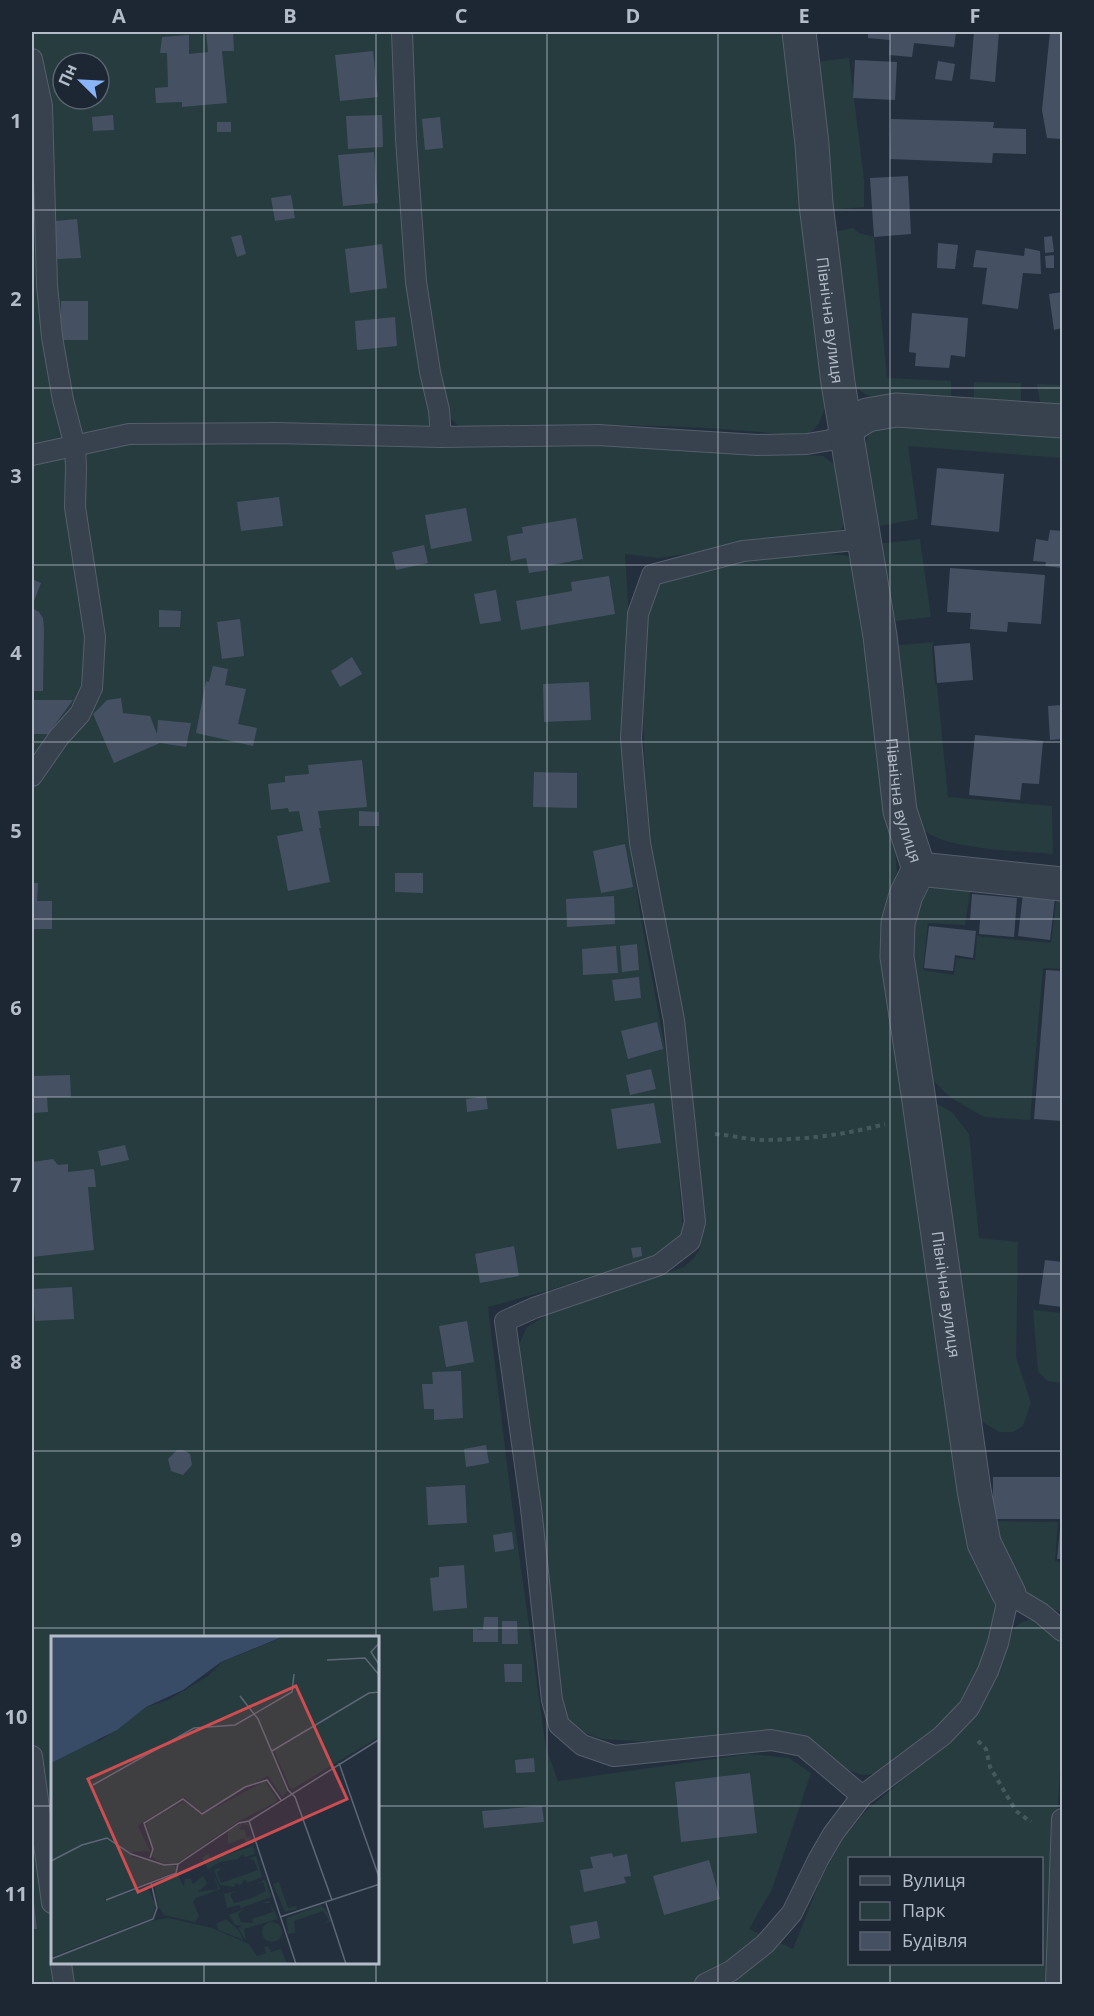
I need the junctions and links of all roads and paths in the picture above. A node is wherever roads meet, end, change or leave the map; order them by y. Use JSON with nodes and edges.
{"nodes":[{"id":1,"x":402,"y":32,"type":"edge"},
{"id":2,"x":799,"y":32,"type":"edge"},
{"id":3,"x":32,"y":59,"type":"edge"},
{"id":4,"x":1062,"y":422,"type":"edge"},
{"id":5,"x":847,"y":428,"type":"junction"},
{"id":6,"x":441,"y":437,"type":"junction"},
{"id":7,"x":75,"y":446,"type":"junction"},
{"id":8,"x":32,"y":455,"type":"edge"},
{"id":9,"x":865,"y":539,"type":"junction"},
{"id":10,"x":32,"y":776,"type":"edge"},
{"id":11,"x":919,"y":869,"type":"junction"},
{"id":12,"x":1062,"y":884,"type":"edge"},
{"id":13,"x":921,"y":1115,"type":"junction"},
{"id":14,"x":686,"y":1134,"type":"junction"},
{"id":15,"x":1009,"y":1594,"type":"junction"},
{"id":16,"x":1062,"y":1631,"type":"edge"},
{"id":17,"x":942,"y":1736,"type":"junction"},
{"id":18,"x":32,"y":1756,"type":"edge"},
{"id":19,"x":862,"y":1796,"type":"junction"},
{"id":20,"x":1062,"y":1819,"type":"edge"},
{"id":21,"x":1061,"y":1841,"type":"edge"},
{"id":22,"x":1061,"y":1875,"type":"edge"},
{"id":23,"x":51,"y":1897,"type":"edge"},
{"id":24,"x":61,"y":1965,"type":"edge"},
{"id":25,"x":64,"y":1984,"type":"edge"},
{"id":26,"x":705,"y":1984,"type":"edge"},
{"id":27,"x":1056,"y":1984,"type":"edge"}],
"edges":[{"from":1,"to":6,"type":"lane"},
{"from":2,"to":5,"type":"street","name":"Північна вулиця"},
{"from":3,"to":7,"type":"lane"},
{"from":4,"to":5,"type":"street"},
{"from":5,"to":6,"type":"lane"},
{"from":5,"to":9,"type":"street","name":"Північна вулиця"},
{"from":6,"to":7,"type":"lane"},
{"from":7,"to":8,"type":"lane"},
{"from":7,"to":10,"type":"lane"},
{"from":9,"to":11,"type":"street","name":"Північна вулиця"},
{"from":9,"to":14,"type":"lane"},
{"from":11,"to":12,"type":"street"},
{"from":11,"to":13,"type":"street","name":"Північна вулиця"},
{"from":13,"to":14,"type":"path"},
{"from":13,"to":15,"type":"street","name":"Північна вулиця"},
{"from":14,"to":19,"type":"lane"},
{"from":15,"to":16,"type":"lane"},
{"from":15,"to":17,"type":"lane"},
{"from":17,"to":19,"type":"lane"},
{"from":17,"to":21,"type":"path"},
{"from":18,"to":23,"type":"lane"},
{"from":19,"to":26,"type":"lane"},
{"from":20,"to":21,"type":"lane"},
{"from":21,"to":22,"type":"lane"},
{"from":22,"to":27,"type":"lane"},
{"from":24,"to":25,"type":"lane"}]}
